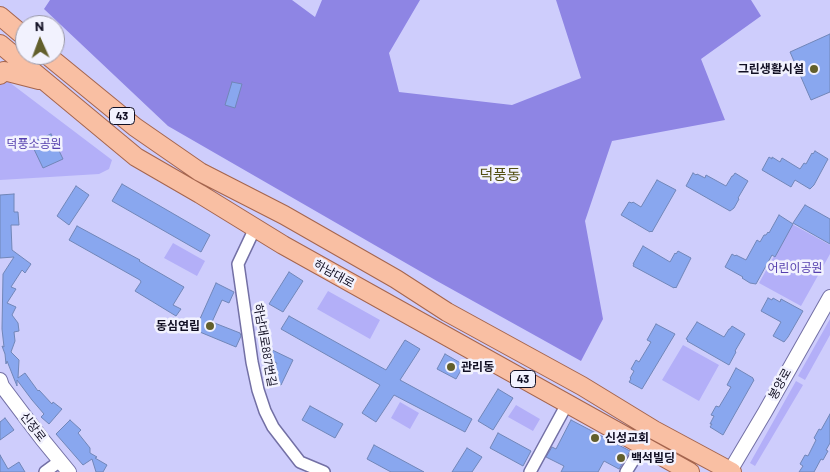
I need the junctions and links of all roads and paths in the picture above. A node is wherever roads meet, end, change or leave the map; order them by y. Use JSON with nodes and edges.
{"nodes":[{"id":1,"x":0,"y":16,"type":"edge"},
{"id":2,"x":15,"y":29,"type":"edge"},
{"id":3,"x":0,"y":44,"type":"edge"},
{"id":4,"x":60,"y":65,"type":"edge"},
{"id":5,"x":0,"y":75,"type":"edge"},
{"id":6,"x":44,"y":81,"type":"junction"},
{"id":7,"x":254,"y":228,"type":"junction"},
{"id":8,"x":830,"y":297,"type":"edge"},
{"id":9,"x":1,"y":385,"type":"edge"},
{"id":10,"x":567,"y":404,"type":"junction"},
{"id":11,"x":642,"y":446,"type":"junction"},
{"id":12,"x":65,"y":467,"type":"edge"},
{"id":13,"x":46,"y":472,"type":"edge"},
{"id":14,"x":324,"y":472,"type":"edge"},
{"id":15,"x":530,"y":472,"type":"edge"},
{"id":16,"x":626,"y":472,"type":"edge"},
{"id":17,"x":690,"y":472,"type":"edge"},
{"id":18,"x":731,"y":472,"type":"edge"}],
"edges":[{"from":1,"to":2,"type":"main road"},
{"from":3,"to":6,"type":"main road","name":"하남대로","number":"43"},
{"from":4,"to":18,"type":"main road","name":"하남대로","number":"43"},
{"from":5,"to":6,"type":"main road"},
{"from":6,"to":7,"type":"main road","name":"하남대로","number":"43"},
{"from":7,"to":10,"type":"main road","name":"하남대로","number":"43"},
{"from":7,"to":14,"type":"street","name":"하남대로887번길"},
{"from":8,"to":18,"type":"street","name":"봉양로"},
{"from":9,"to":12,"type":"street","name":"신장로"},
{"from":10,"to":11,"type":"main road","name":"하남대로","number":"43"},
{"from":10,"to":15,"type":"street"},
{"from":11,"to":16,"type":"street"},
{"from":11,"to":17,"type":"main road","name":"하남대로","number":"43"},
{"from":12,"to":13,"type":"street"}]}
